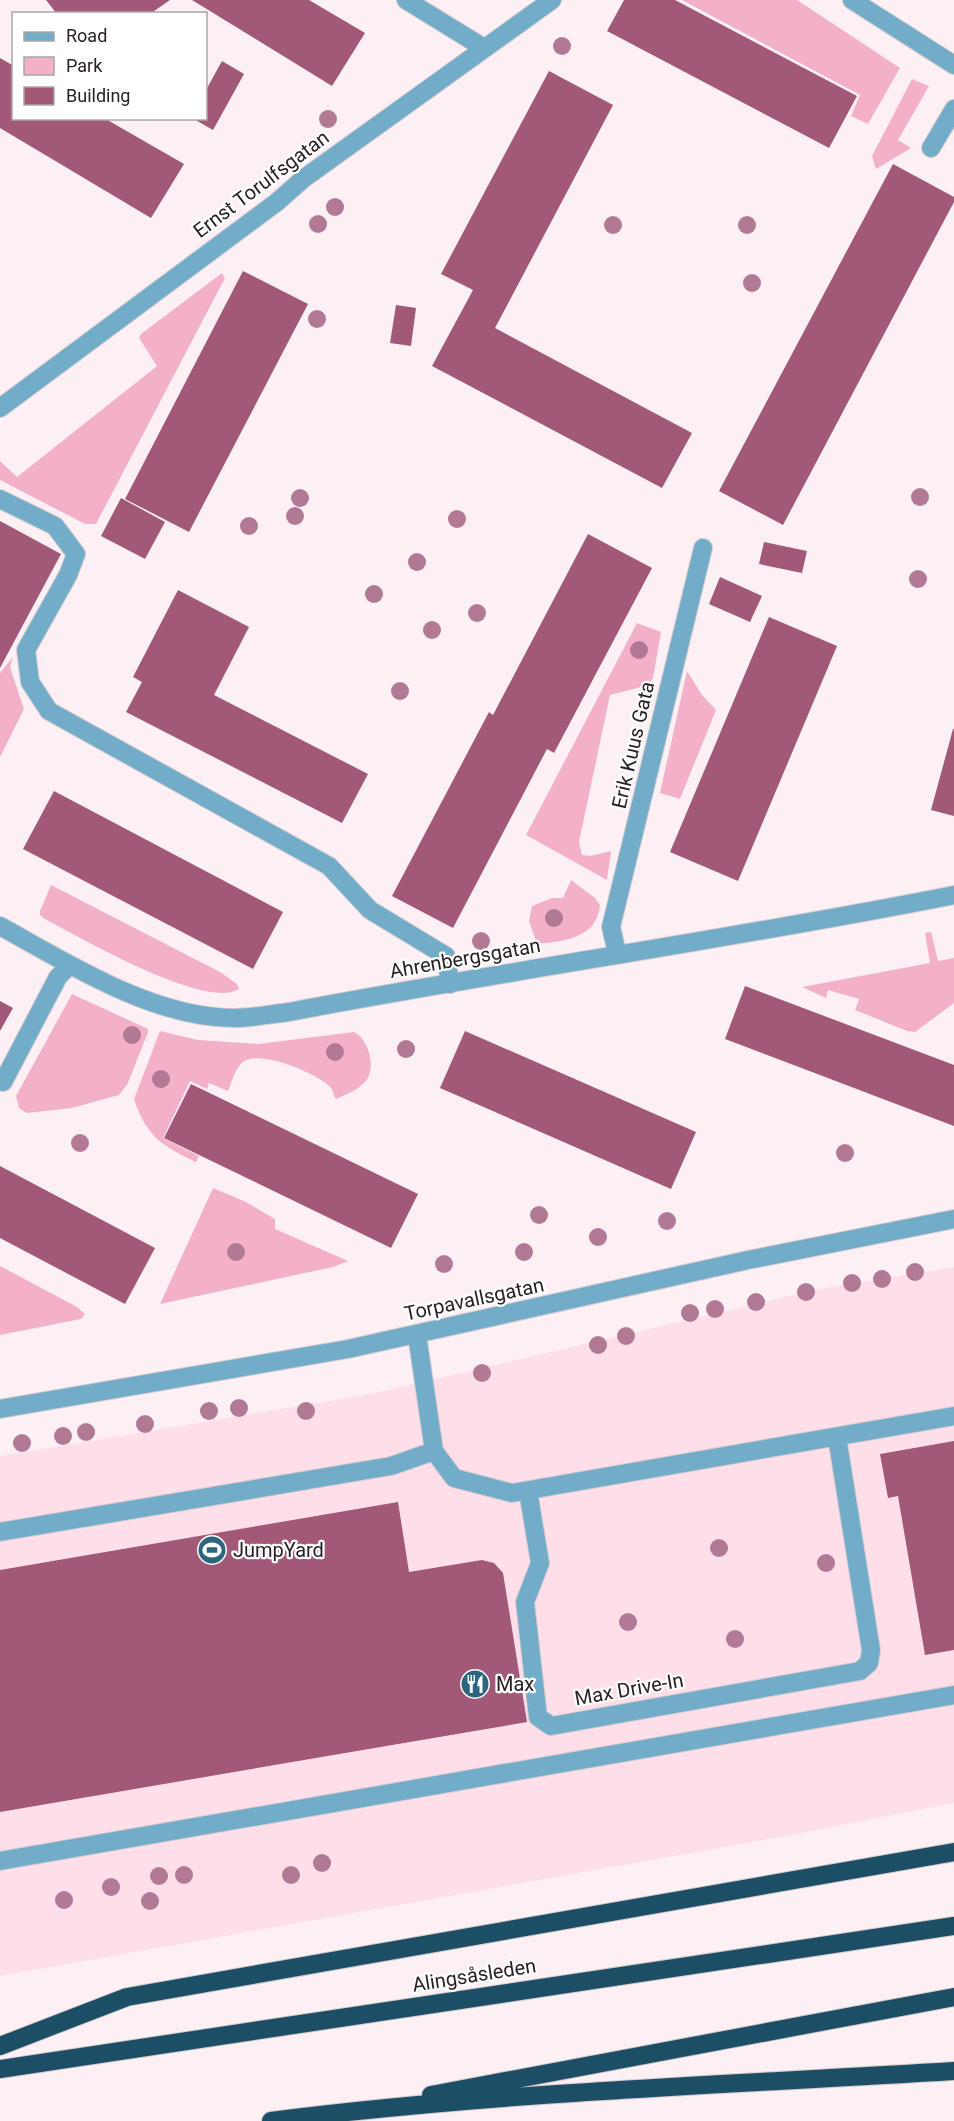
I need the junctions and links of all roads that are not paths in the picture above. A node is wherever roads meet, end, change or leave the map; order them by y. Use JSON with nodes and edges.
{"nodes":[{"id":1,"x":406,"y":0,"type":"edge"},
{"id":2,"x":552,"y":0,"type":"edge"},
{"id":3,"x":852,"y":0,"type":"edge"},
{"id":4,"x":484,"y":48,"type":"junction"},
{"id":5,"x":954,"y":65,"type":"edge"},
{"id":6,"x":954,"y":109,"type":"edge"},
{"id":7,"x":931,"y":148,"type":"dead end"},
{"id":8,"x":0,"y":408,"type":"edge"},
{"id":9,"x":0,"y":499,"type":"edge"},
{"id":10,"x":703,"y":548,"type":"dead end"},
{"id":11,"x":954,"y":895,"type":"edge"},
{"id":12,"x":0,"y":926,"type":"edge"},
{"id":13,"x":616,"y":953,"type":"junction"},
{"id":14,"x":70,"y":965,"type":"junction"},
{"id":15,"x":450,"y":984,"type":"junction"},
{"id":16,"x":3,"y":1082,"type":"dead end"},
{"id":17,"x":954,"y":1219,"type":"edge"},
{"id":18,"x":417,"y":1335,"type":"junction"},
{"id":19,"x":0,"y":1409,"type":"edge"},
{"id":20,"x":954,"y":1416,"type":"edge"},
{"id":21,"x":837,"y":1437,"type":"junction"},
{"id":22,"x":434,"y":1451,"type":"junction"},
{"id":23,"x":528,"y":1491,"type":"junction"},
{"id":24,"x":0,"y":1532,"type":"edge"},
{"id":25,"x":954,"y":1695,"type":"edge"},
{"id":26,"x":954,"y":1852,"type":"edge"},
{"id":27,"x":0,"y":1861,"type":"edge"},
{"id":28,"x":954,"y":1926,"type":"edge"},
{"id":29,"x":954,"y":1997,"type":"edge"},
{"id":30,"x":0,"y":2046,"type":"edge"},
{"id":31,"x":0,"y":2069,"type":"edge"},
{"id":32,"x":954,"y":2071,"type":"edge"},
{"id":33,"x":341,"y":2112,"type":"junction"},
{"id":34,"x":271,"y":2121,"type":"edge"}],
"edges":[{"from":1,"to":4,"type":"street"},
{"from":2,"to":4,"type":"street","name":"Ernst Torulfsgatan"},
{"from":3,"to":5,"type":"street"},
{"from":4,"to":8,"type":"street","name":"Ernst Torulfsgatan"},
{"from":6,"to":7,"type":"street"},
{"from":9,"to":15,"type":"street"},
{"from":10,"to":13,"type":"street","name":"Erik Kuus Gata"},
{"from":11,"to":13,"type":"street","name":"Ahrenbergsgatan"},
{"from":12,"to":14,"type":"street","name":"Ahrenbergsgatan"},
{"from":13,"to":15,"type":"street","name":"Ahrenbergsgatan"},
{"from":14,"to":15,"type":"street","name":"Ahrenbergsgatan"},
{"from":14,"to":16,"type":"street"},
{"from":17,"to":18,"type":"street","name":"Torpavallsgatan"},
{"from":18,"to":19,"type":"street","name":"Torpavallsgatan"},
{"from":18,"to":22,"type":"street"},
{"from":20,"to":21,"type":"street"},
{"from":21,"to":23,"type":"street"},
{"from":21,"to":23,"type":"street","name":"Max Drive-In"},
{"from":22,"to":23,"type":"street"},
{"from":22,"to":24,"type":"street"},
{"from":25,"to":27,"type":"street"},
{"from":26,"to":30,"type":"highway"},
{"from":28,"to":31,"type":"highway","name":"Alingsåsleden"},
{"from":29,"to":33,"type":"highway"},
{"from":32,"to":33,"type":"highway"},
{"from":33,"to":34,"type":"highway"}]}
